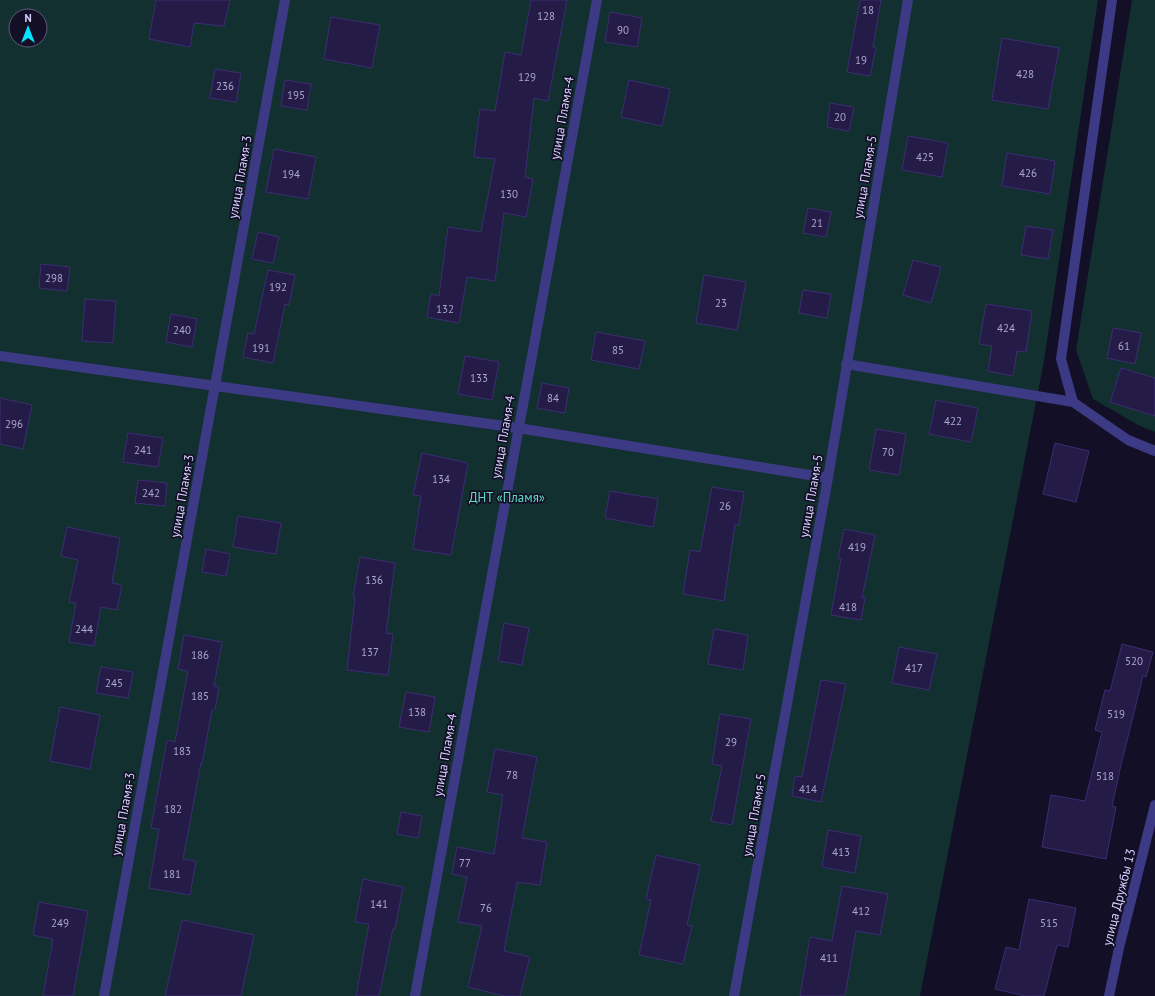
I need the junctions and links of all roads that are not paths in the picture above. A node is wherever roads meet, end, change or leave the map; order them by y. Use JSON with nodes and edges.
{"nodes":[{"id":1,"x":285,"y":0,"type":"edge"},
{"id":2,"x":597,"y":0,"type":"edge"},
{"id":3,"x":908,"y":0,"type":"edge"},
{"id":4,"x":1112,"y":0,"type":"edge"},
{"id":5,"x":0,"y":356,"type":"edge"},
{"id":6,"x":846,"y":364,"type":"junction"},
{"id":7,"x":215,"y":387,"type":"junction"},
{"id":8,"x":1073,"y":402,"type":"junction"},
{"id":9,"x":518,"y":428,"type":"junction"},
{"id":10,"x":1155,"y":451,"type":"edge"},
{"id":11,"x":828,"y":478,"type":"junction"},
{"id":12,"x":1155,"y":805,"type":"edge"},
{"id":13,"x":104,"y":996,"type":"edge"},
{"id":14,"x":414,"y":996,"type":"edge"},
{"id":15,"x":734,"y":996,"type":"edge"},
{"id":16,"x":1109,"y":996,"type":"edge"}],
"edges":[{"from":1,"to":7,"type":"street","name":"улица Пламя-3"},
{"from":2,"to":9,"type":"street","name":"улица Пламя-4"},
{"from":3,"to":6,"type":"street","name":"улица Пламя-5"},
{"from":4,"to":8,"type":"street"},
{"from":5,"to":7,"type":"street"},
{"from":6,"to":8,"type":"street"},
{"from":6,"to":11,"type":"street","name":"улица Пламя-5"},
{"from":7,"to":9,"type":"street"},
{"from":7,"to":13,"type":"street","name":"улица Пламя-3"},
{"from":8,"to":10,"type":"street"},
{"from":9,"to":11,"type":"street"},
{"from":9,"to":14,"type":"street","name":"улица Пламя-4"},
{"from":11,"to":15,"type":"street","name":"улица Пламя-5"},
{"from":12,"to":16,"type":"street","name":"улица Дружбы 13"}]}
